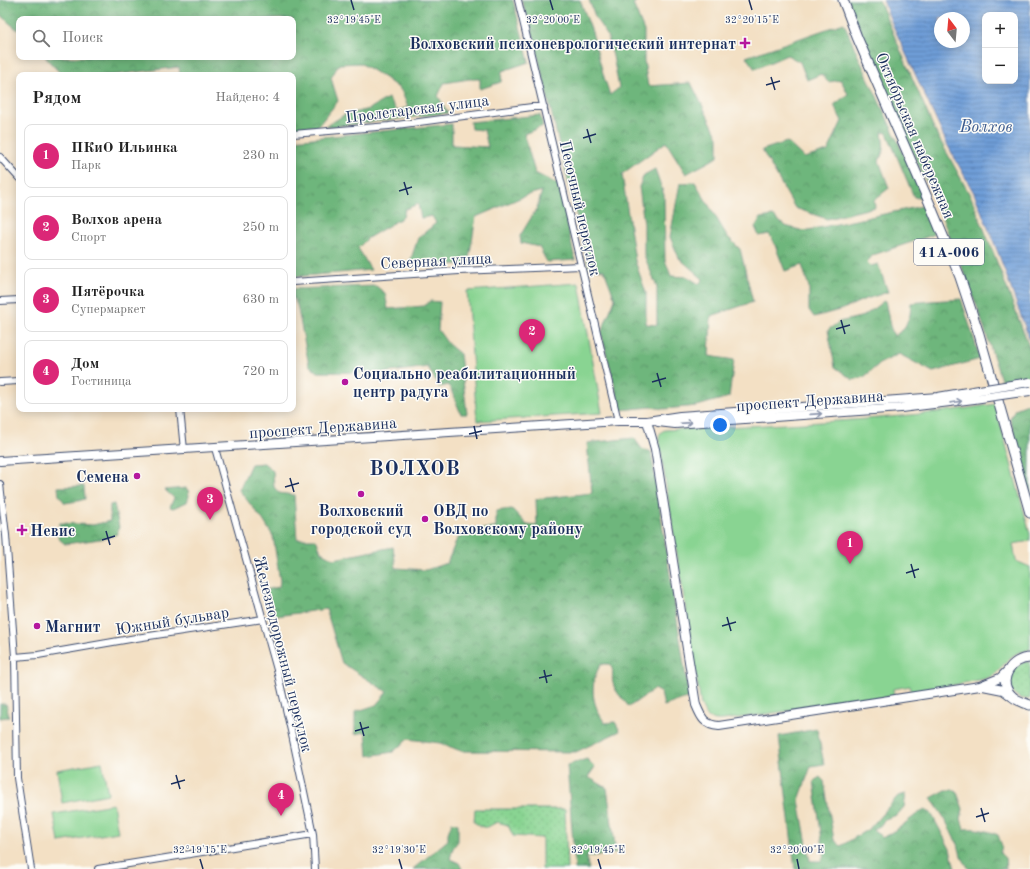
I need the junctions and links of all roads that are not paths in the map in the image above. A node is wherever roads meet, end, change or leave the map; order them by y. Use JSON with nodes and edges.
{"nodes":[{"id":1,"x":518,"y":0,"type":"edge"},
{"id":2,"x":842,"y":0,"type":"edge"},
{"id":3,"x":544,"y":107,"type":"junction"},
{"id":4,"x":296,"y":134,"type":"edge"},
{"id":5,"x":0,"y":157,"type":"edge"},
{"id":6,"x":16,"y":175,"type":"edge"},
{"id":7,"x":581,"y":266,"type":"junction"},
{"id":8,"x":296,"y":282,"type":"edge"},
{"id":9,"x":16,"y":300,"type":"edge"},
{"id":10,"x":0,"y":301,"type":"edge"},
{"id":11,"x":16,"y":381,"type":"edge"},
{"id":12,"x":0,"y":382,"type":"edge"},
{"id":13,"x":1030,"y":382,"type":"edge"},
{"id":14,"x":1030,"y":390,"type":"edge"},
{"id":15,"x":974,"y":395,"type":"junction"},
{"id":16,"x":180,"y":412,"type":"edge"},
{"id":17,"x":618,"y":421,"type":"junction"},
{"id":18,"x":647,"y":421,"type":"junction"},
{"id":19,"x":215,"y":448,"type":"junction"},
{"id":20,"x":184,"y":450,"type":"junction"},
{"id":21,"x":0,"y":461,"type":"edge"},
{"id":22,"x":0,"y":484,"type":"edge"},
{"id":23,"x":1030,"y":513,"type":"edge"},
{"id":24,"x":263,"y":619,"type":"junction"},
{"id":25,"x":15,"y":657,"type":"junction"},
{"id":26,"x":1030,"y":658,"type":"edge"},
{"id":27,"x":1007,"y":671,"type":"junction"},
{"id":28,"x":980,"y":686,"type":"junction"},
{"id":29,"x":1016,"y":700,"type":"junction"},
{"id":30,"x":1029,"y":704,"type":"edge"},
{"id":31,"x":313,"y":834,"type":"junction"},
{"id":32,"x":31,"y":869,"type":"edge"},
{"id":33,"x":98,"y":869,"type":"edge"},
{"id":34,"x":315,"y":869,"type":"edge"}],
"edges":[{"from":1,"to":3,"type":"street","name":"Песочный переулок"},
{"from":2,"to":23,"type":"main road","name":"Октябрьская набережная","number":"41А-006"},
{"from":3,"to":4,"type":"street","name":"Пролетарская улица"},
{"from":3,"to":7,"type":"street","name":"Песочный переулок"},
{"from":5,"to":6,"type":"street"},
{"from":7,"to":8,"type":"street","name":"Северная улица"},
{"from":7,"to":17,"type":"street","name":"Песочный переулок"},
{"from":9,"to":10,"type":"street"},
{"from":11,"to":12,"type":"street"},
{"from":13,"to":15,"type":"main road","bridge":true},
{"from":14,"to":15,"type":"main road","bridge":true},
{"from":15,"to":18,"type":"main road","name":"проспект Державина"},
{"from":16,"to":20,"type":"street"},
{"from":17,"to":18,"type":"main road","name":"проспект Державина"},
{"from":17,"to":19,"type":"main road","name":"проспект Державина"},
{"from":18,"to":28,"type":"main road"},
{"from":19,"to":20,"type":"main road","name":"проспект Державина"},
{"from":19,"to":24,"type":"street","name":"Железнодорожный переулок"},
{"from":20,"to":21,"type":"main road","name":"проспект Державина"},
{"from":22,"to":25,"type":"street"},
{"from":24,"to":25,"type":"street","name":"Южный бульвар"},
{"from":24,"to":31,"type":"street","name":"Железнодорожный переулок"},
{"from":25,"to":32,"type":"street"},
{"from":26,"to":27,"type":"main road"},
{"from":27,"to":28,"type":"main road"},
{"from":27,"to":29,"type":"main road"},
{"from":28,"to":29,"type":"main road"},
{"from":29,"to":30,"type":"main road"},
{"from":31,"to":33,"type":"street"},
{"from":31,"to":34,"type":"street","name":"Железнодорожный переулок"}]}
